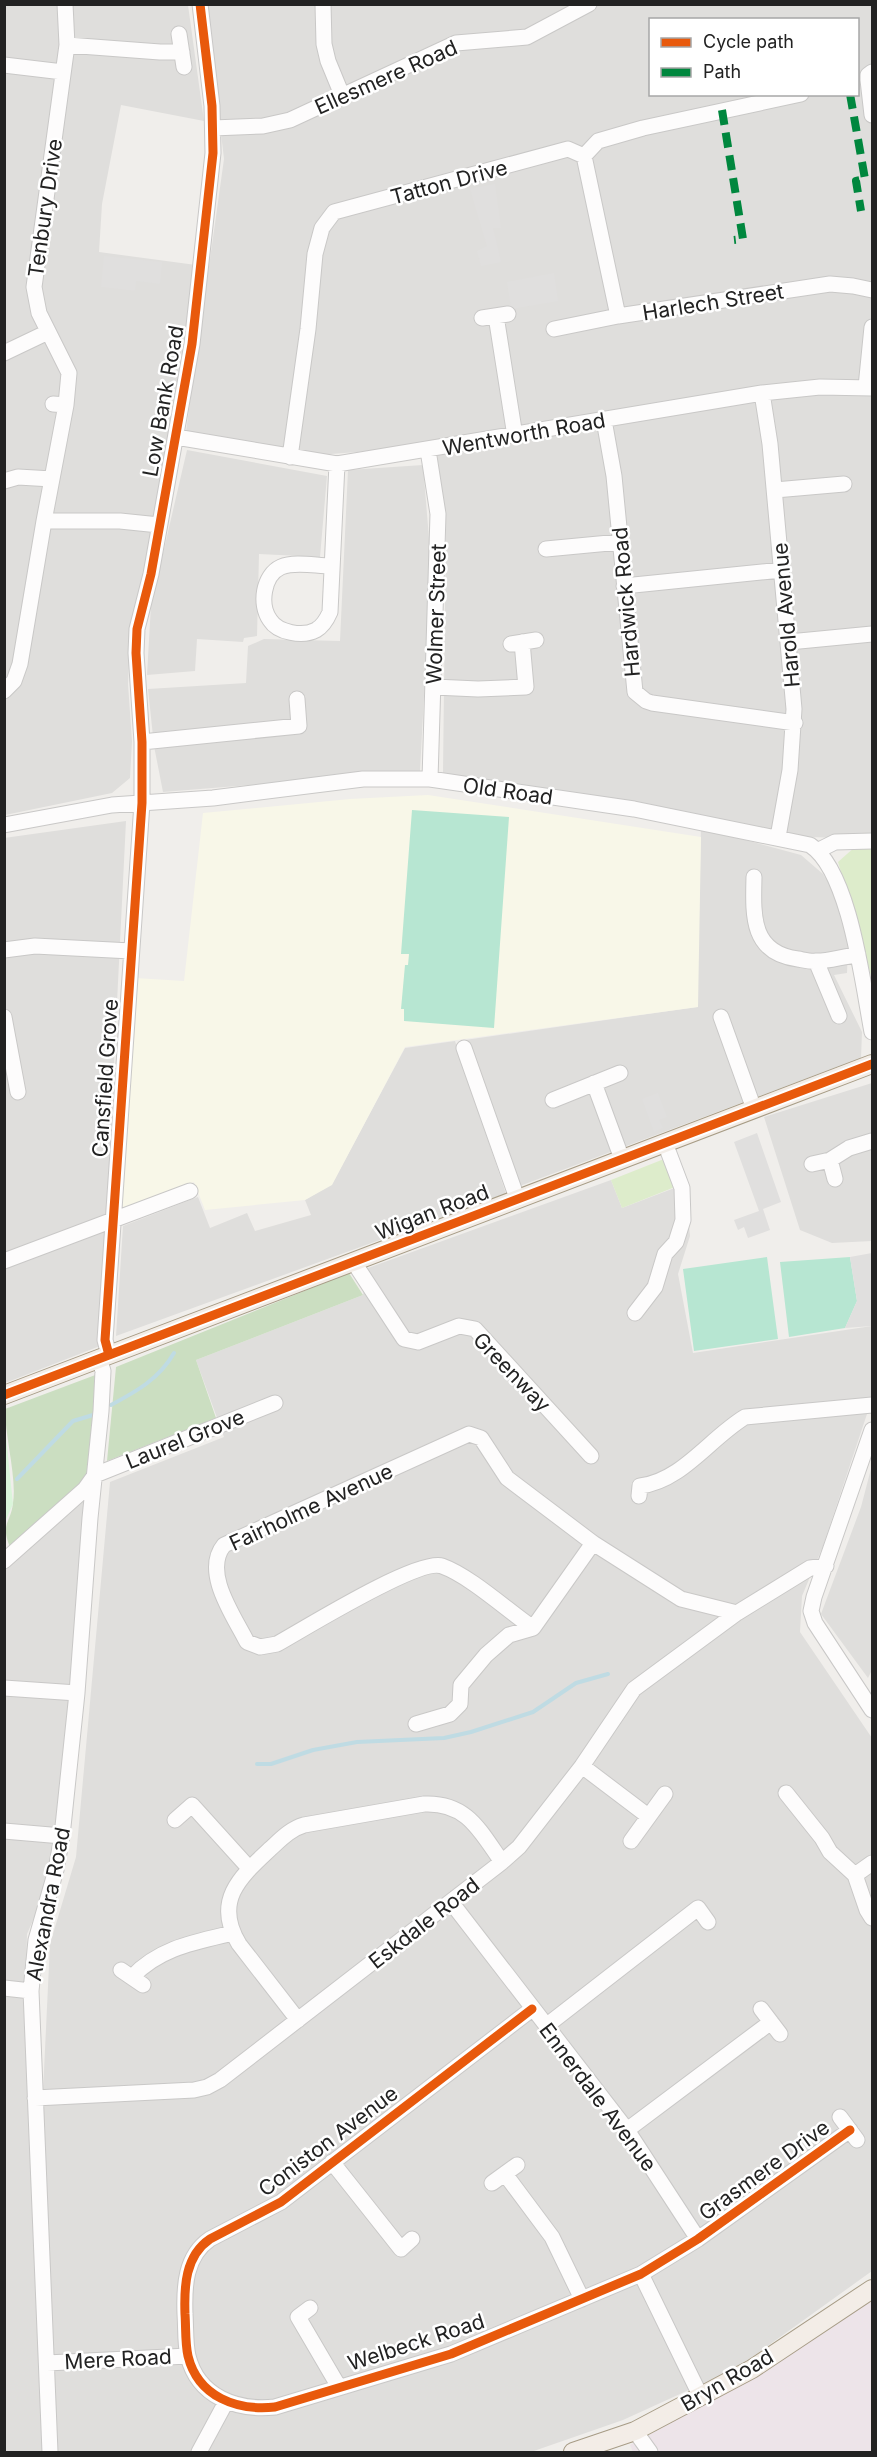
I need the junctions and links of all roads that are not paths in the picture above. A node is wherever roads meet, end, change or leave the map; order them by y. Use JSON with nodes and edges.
{"nodes":[{"id":1,"x":65,"y":4,"type":"edge"},
{"id":2,"x":200,"y":4,"type":"edge"},
{"id":3,"x":323,"y":4,"type":"edge"},
{"id":4,"x":589,"y":4,"type":"edge"},
{"id":5,"x":179,"y":34,"type":"dead end"},
{"id":6,"x":67,"y":45,"type":"junction"},
{"id":7,"x":182,"y":52,"type":"junction"},
{"id":8,"x":4,"y":65,"type":"edge"},
{"id":9,"x":184,"y":68,"type":"dead end"},
{"id":10,"x":63,"y":72,"type":"junction"},
{"id":11,"x":873,"y":72,"type":"edge"},
{"id":12,"x":342,"y":95,"type":"junction"},
{"id":13,"x":792,"y":96,"type":"edge"},
{"id":14,"x":873,"y":115,"type":"edge"},
{"id":15,"x":213,"y":128,"type":"junction"},
{"id":16,"x":584,"y":156,"type":"junction"},
{"id":17,"x":873,"y":290,"type":"edge"},
{"id":18,"x":495,"y":316,"type":"dead end"},
{"id":19,"x":618,"y":316,"type":"junction"},
{"id":20,"x":873,"y":327,"type":"edge"},
{"id":21,"x":554,"y":329,"type":"dead end"},
{"id":22,"x":48,"y":332,"type":"junction"},
{"id":23,"x":4,"y":353,"type":"edge"},
{"id":24,"x":869,"y":388,"type":"edge"},
{"id":25,"x":762,"y":393,"type":"junction"},
{"id":26,"x":604,"y":420,"type":"junction"},
{"id":27,"x":515,"y":436,"type":"junction"},
{"id":28,"x":176,"y":437,"type":"junction"},
{"id":29,"x":428,"y":450,"type":"junction"},
{"id":30,"x":290,"y":457,"type":"junction"},
{"id":31,"x":337,"y":464,"type":"junction"},
{"id":32,"x":52,"y":479,"type":"junction"},
{"id":33,"x":4,"y":480,"type":"edge"},
{"id":34,"x":844,"y":484,"type":"dead end"},
{"id":35,"x":775,"y":490,"type":"junction"},
{"id":36,"x":44,"y":521,"type":"junction"},
{"id":37,"x":159,"y":525,"type":"junction"},
{"id":38,"x":620,"y":542,"type":"junction"},
{"id":39,"x":546,"y":549,"type":"dead end"},
{"id":40,"x":331,"y":566,"type":"junction"},
{"id":41,"x":782,"y":570,"type":"junction"},
{"id":42,"x":624,"y":586,"type":"junction"},
{"id":43,"x":873,"y":634,"type":"edge"},
{"id":44,"x":523,"y":642,"type":"dead end"},
{"id":45,"x":789,"y":642,"type":"junction"},
{"id":46,"x":434,"y":687,"type":"junction"},
{"id":47,"x":4,"y":691,"type":"edge"},
{"id":48,"x":297,"y":699,"type":"dead end"},
{"id":49,"x":795,"y":723,"type":"junction"},
{"id":50,"x":142,"y":742,"type":"junction"},
{"id":51,"x":430,"y":779,"type":"junction"},
{"id":52,"x":142,"y":803,"type":"junction"},
{"id":53,"x":4,"y":825,"type":"edge"},
{"id":54,"x":778,"y":837,"type":"junction"},
{"id":55,"x":873,"y":841,"type":"edge"},
{"id":56,"x":819,"y":850,"type":"junction"},
{"id":57,"x":754,"y":878,"type":"dead end"},
{"id":58,"x":4,"y":950,"type":"edge"},
{"id":59,"x":131,"y":951,"type":"junction"},
{"id":60,"x":858,"y":955,"type":"junction"},
{"id":61,"x":816,"y":962,"type":"junction"},
{"id":62,"x":839,"y":1016,"type":"dead end"},
{"id":63,"x":4,"y":1017,"type":"edge"},
{"id":64,"x":721,"y":1017,"type":"dead end"},
{"id":65,"x":873,"y":1032,"type":"edge"},
{"id":66,"x":464,"y":1048,"type":"dead end"},
{"id":67,"x":873,"y":1064,"type":"edge"},
{"id":68,"x":620,"y":1073,"type":"dead end"},
{"id":69,"x":594,"y":1083,"type":"junction"},
{"id":70,"x":18,"y":1092,"type":"dead end"},
{"id":71,"x":553,"y":1100,"type":"dead end"},
{"id":72,"x":754,"y":1109,"type":"junction"},
{"id":73,"x":873,"y":1141,"type":"edge"},
{"id":74,"x":665,"y":1143,"type":"junction"},
{"id":75,"x":622,"y":1159,"type":"junction"},
{"id":76,"x":830,"y":1160,"type":"junction"},
{"id":77,"x":812,"y":1164,"type":"dead end"},
{"id":78,"x":836,"y":1179,"type":"dead end"},
{"id":79,"x":190,"y":1191,"type":"dead end"},
{"id":80,"x":517,"y":1198,"type":"junction"},
{"id":81,"x":113,"y":1221,"type":"junction"},
{"id":82,"x":353,"y":1261,"type":"junction"},
{"id":83,"x":4,"y":1262,"type":"edge"},
{"id":84,"x":635,"y":1313,"type":"dead end"},
{"id":85,"x":104,"y":1356,"type":"junction"},
{"id":86,"x":4,"y":1395,"type":"edge"},
{"id":87,"x":275,"y":1403,"type":"dead end"},
{"id":88,"x":873,"y":1405,"type":"edge"},
{"id":89,"x":873,"y":1430,"type":"edge"},
{"id":90,"x":591,"y":1456,"type":"dead end"},
{"id":91,"x":95,"y":1475,"type":"junction"},
{"id":92,"x":639,"y":1496,"type":"dead end"},
{"id":93,"x":593,"y":1543,"type":"junction"},
{"id":94,"x":4,"y":1561,"type":"edge"},
{"id":95,"x":826,"y":1566,"type":"junction"},
{"id":96,"x":737,"y":1613,"type":"junction"},
{"id":97,"x":532,"y":1628,"type":"junction"},
{"id":98,"x":4,"y":1688,"type":"edge"},
{"id":99,"x":77,"y":1693,"type":"junction"},
{"id":100,"x":873,"y":1710,"type":"edge"},
{"id":101,"x":423,"y":1718,"type":"dead end"},
{"id":102,"x":582,"y":1766,"type":"junction"},
{"id":103,"x":784,"y":1792,"type":"dead end"},
{"id":104,"x":665,"y":1794,"type":"dead end"},
{"id":105,"x":648,"y":1816,"type":"junction"},
{"id":106,"x":175,"y":1820,"type":"dead end"},
{"id":107,"x":4,"y":1831,"type":"edge"},
{"id":108,"x":63,"y":1836,"type":"junction"},
{"id":109,"x":631,"y":1840,"type":"dead end"},
{"id":110,"x":502,"y":1862,"type":"junction"},
{"id":111,"x":873,"y":1863,"type":"edge"},
{"id":112,"x":249,"y":1869,"type":"junction"},
{"id":113,"x":855,"y":1875,"type":"junction"},
{"id":114,"x":451,"y":1902,"type":"junction"},
{"id":115,"x":873,"y":1918,"type":"edge"},
{"id":116,"x":708,"y":1922,"type":"dead end"},
{"id":117,"x":232,"y":1933,"type":"junction"},
{"id":118,"x":132,"y":1977,"type":"dead end"},
{"id":119,"x":4,"y":1988,"type":"edge"},
{"id":120,"x":31,"y":1991,"type":"junction"},
{"id":121,"x":532,"y":2009,"type":"junction"},
{"id":122,"x":761,"y":2009,"type":"dead end"},
{"id":123,"x":298,"y":2020,"type":"junction"},
{"id":124,"x":546,"y":2026,"type":"junction"},
{"id":125,"x":35,"y":2098,"type":"junction"},
{"id":126,"x":840,"y":2117,"type":"dead end"},
{"id":127,"x":627,"y":2130,"type":"junction"},
{"id":128,"x":332,"y":2162,"type":"junction"},
{"id":129,"x":505,"y":2174,"type":"dead end"},
{"id":130,"x":698,"y":2239,"type":"junction"},
{"id":131,"x":412,"y":2240,"type":"dead end"},
{"id":132,"x":641,"y":2274,"type":"junction"},
{"id":133,"x":873,"y":2289,"type":"edge"},
{"id":134,"x":582,"y":2299,"type":"junction"},
{"id":135,"x":310,"y":2308,"type":"dead end"},
{"id":136,"x":188,"y":2356,"type":"junction"},
{"id":137,"x":47,"y":2363,"type":"junction"},
{"id":138,"x":339,"y":2387,"type":"junction"},
{"id":139,"x":701,"y":2397,"type":"junction"},
{"id":140,"x":226,"y":2402,"type":"junction"},
{"id":141,"x":635,"y":2432,"type":"junction"},
{"id":142,"x":50,"y":2452,"type":"edge"},
{"id":143,"x":199,"y":2452,"type":"edge"},
{"id":144,"x":573,"y":2452,"type":"edge"},
{"id":145,"x":650,"y":2452,"type":"edge"}],
"edges":[{"from":1,"to":6,"type":"street","name":"Tenbury Drive"},
{"from":2,"to":15,"type":"street","name":"Low Bank Road"},
{"from":3,"to":12,"type":"street"},
{"from":4,"to":12,"type":"street","name":"Ellesmere Road"},
{"from":5,"to":7,"type":"street"},
{"from":6,"to":7,"type":"street"},
{"from":6,"to":10,"type":"street","name":"Tenbury Drive"},
{"from":7,"to":9,"type":"street"},
{"from":8,"to":10,"type":"street"},
{"from":10,"to":22,"type":"street","name":"Tenbury Drive"},
{"from":11,"to":14,"type":"street"},
{"from":12,"to":15,"type":"street","name":"Ellesmere Road"},
{"from":13,"to":16,"type":"street"},
{"from":15,"to":28,"type":"street","name":"Low Bank Road"},
{"from":16,"to":19,"type":"street"},
{"from":16,"to":30,"type":"street","name":"Tatton Drive"},
{"from":17,"to":19,"type":"street","name":"Harlech Street"},
{"from":18,"to":27,"type":"street"},
{"from":19,"to":21,"type":"street","name":"Harlech Street"},
{"from":20,"to":24,"type":"street"},
{"from":22,"to":23,"type":"street"},
{"from":22,"to":32,"type":"street","name":"Tenbury Drive"},
{"from":24,"to":25,"type":"street","name":"Wentworth Road"},
{"from":25,"to":26,"type":"street","name":"Wentworth Road"},
{"from":25,"to":35,"type":"street","name":"Harold Avenue"},
{"from":26,"to":27,"type":"street","name":"Wentworth Road"},
{"from":26,"to":38,"type":"street","name":"Hardwick Road"},
{"from":27,"to":29,"type":"street","name":"Wentworth Road"},
{"from":28,"to":30,"type":"street","name":"Wentworth Road"},
{"from":28,"to":37,"type":"street","name":"Low Bank Road"},
{"from":29,"to":31,"type":"street","name":"Wentworth Road"},
{"from":29,"to":46,"type":"street","name":"Wolmer Street"},
{"from":30,"to":31,"type":"street","name":"Wentworth Road"},
{"from":31,"to":40,"type":"street"},
{"from":32,"to":33,"type":"street"},
{"from":32,"to":36,"type":"street","name":"Tenbury Drive"},
{"from":34,"to":35,"type":"street"},
{"from":35,"to":41,"type":"street","name":"Harold Avenue"},
{"from":36,"to":37,"type":"street"},
{"from":36,"to":47,"type":"street","name":"Tenbury Drive"},
{"from":37,"to":50,"type":"street","name":"Low Bank Road"},
{"from":38,"to":39,"type":"street"},
{"from":38,"to":42,"type":"street","name":"Hardwick Road"},
{"from":40,"to":40,"type":"street"},
{"from":41,"to":42,"type":"street"},
{"from":41,"to":45,"type":"street","name":"Harold Avenue"},
{"from":42,"to":49,"type":"street","name":"Hardwick Road"},
{"from":43,"to":45,"type":"street"},
{"from":44,"to":46,"type":"street"},
{"from":45,"to":49,"type":"street","name":"Harold Avenue"},
{"from":46,"to":51,"type":"street","name":"Wolmer Street"},
{"from":48,"to":50,"type":"street"},
{"from":49,"to":54,"type":"street","name":"Harold Avenue"},
{"from":50,"to":52,"type":"street","name":"Low Bank Road"},
{"from":51,"to":52,"type":"street","name":"Old Road"},
{"from":51,"to":54,"type":"street","name":"Old Road"},
{"from":52,"to":53,"type":"street","name":"Old Road"},
{"from":52,"to":59,"type":"street","name":"Cansfield Grove"},
{"from":54,"to":56,"type":"street","name":"Old Road"},
{"from":55,"to":56,"type":"street"},
{"from":56,"to":60,"type":"street"},
{"from":57,"to":61,"type":"street"},
{"from":58,"to":59,"type":"street"},
{"from":59,"to":81,"type":"street","name":"Cansfield Grove"},
{"from":60,"to":61,"type":"street"},
{"from":60,"to":65,"type":"street"},
{"from":61,"to":62,"type":"street"},
{"from":63,"to":70,"type":"street"},
{"from":64,"to":72,"type":"street"},
{"from":66,"to":80,"type":"street"},
{"from":67,"to":72,"type":"main road","name":"Wigan Road"},
{"from":68,"to":69,"type":"street"},
{"from":69,"to":71,"type":"street"},
{"from":69,"to":75,"type":"street"},
{"from":72,"to":74,"type":"main road","name":"Wigan Road"},
{"from":73,"to":76,"type":"street"},
{"from":74,"to":75,"type":"main road","name":"Wigan Road"},
{"from":74,"to":84,"type":"street"},
{"from":75,"to":80,"type":"main road","name":"Wigan Road"},
{"from":76,"to":77,"type":"street"},
{"from":76,"to":78,"type":"street"},
{"from":79,"to":81,"type":"street"},
{"from":80,"to":82,"type":"main road","name":"Wigan Road"},
{"from":81,"to":83,"type":"street"},
{"from":81,"to":85,"type":"street","name":"Cansfield Grove"},
{"from":82,"to":85,"type":"main road","name":"Wigan Road"},
{"from":82,"to":90,"type":"street","name":"Greenway"},
{"from":85,"to":86,"type":"main road","name":"Wigan Road"},
{"from":85,"to":91,"type":"street","name":"Alexandra Road"},
{"from":87,"to":91,"type":"street","name":"Laurel Grove"},
{"from":88,"to":92,"type":"street"},
{"from":89,"to":95,"type":"street"},
{"from":91,"to":94,"type":"street"},
{"from":91,"to":99,"type":"street","name":"Alexandra Road"},
{"from":93,"to":96,"type":"street","name":"Fairholme Avenue"},
{"from":93,"to":97,"type":"street"},
{"from":93,"to":97,"type":"street","name":"Fairholme Avenue"},
{"from":95,"to":96,"type":"street","name":"Eskdale Road"},
{"from":95,"to":100,"type":"street"},
{"from":96,"to":102,"type":"street","name":"Eskdale Road"},
{"from":97,"to":101,"type":"street"},
{"from":98,"to":99,"type":"street"},
{"from":99,"to":108,"type":"street","name":"Alexandra Road"},
{"from":102,"to":105,"type":"street"},
{"from":102,"to":110,"type":"street","name":"Eskdale Road"},
{"from":103,"to":113,"type":"street"},
{"from":104,"to":105,"type":"street"},
{"from":105,"to":109,"type":"street"},
{"from":106,"to":112,"type":"street"},
{"from":107,"to":108,"type":"street"},
{"from":108,"to":120,"type":"street","name":"Alexandra Road"},
{"from":110,"to":112,"type":"street"},
{"from":110,"to":114,"type":"street","name":"Eskdale Road"},
{"from":111,"to":113,"type":"street"},
{"from":112,"to":117,"type":"street"},
{"from":113,"to":115,"type":"street"},
{"from":114,"to":121,"type":"street","name":"Ennerdale Avenue"},
{"from":114,"to":123,"type":"street","name":"Eskdale Road"},
{"from":116,"to":124,"type":"street"},
{"from":117,"to":118,"type":"street"},
{"from":117,"to":123,"type":"street"},
{"from":119,"to":120,"type":"street"},
{"from":120,"to":125,"type":"street","name":"Alexandra Road"},
{"from":121,"to":124,"type":"street","name":"Ennerdale Avenue"},
{"from":121,"to":128,"type":"street","name":"Coniston Avenue"},
{"from":122,"to":127,"type":"street"},
{"from":123,"to":125,"type":"street","name":"Eskdale Road"},
{"from":124,"to":127,"type":"street","name":"Ennerdale Avenue"},
{"from":125,"to":137,"type":"street","name":"Alexandra Road"},
{"from":126,"to":130,"type":"street","name":"Grasmere Drive"},
{"from":127,"to":130,"type":"street","name":"Ennerdale Avenue"},
{"from":128,"to":131,"type":"street"},
{"from":128,"to":136,"type":"street","name":"Coniston Avenue"},
{"from":129,"to":134,"type":"street"},
{"from":130,"to":132,"type":"street","name":"Welbeck Road"},
{"from":132,"to":134,"type":"street","name":"Welbeck Road"},
{"from":132,"to":139,"type":"street"},
{"from":133,"to":139,"type":"main road","name":"Bryn Road"},
{"from":134,"to":138,"type":"street","name":"Welbeck Road"},
{"from":135,"to":138,"type":"street"},
{"from":136,"to":137,"type":"street","name":"Mere Road"},
{"from":136,"to":140,"type":"street","name":"Welbeck Road"},
{"from":137,"to":142,"type":"street","name":"Alexandra Road"},
{"from":138,"to":140,"type":"street","name":"Welbeck Road"},
{"from":139,"to":141,"type":"main road","name":"Bryn Road"},
{"from":140,"to":143,"type":"street"},
{"from":141,"to":144,"type":"main road","name":"Bryn Road"},
{"from":141,"to":145,"type":"street"}]}
